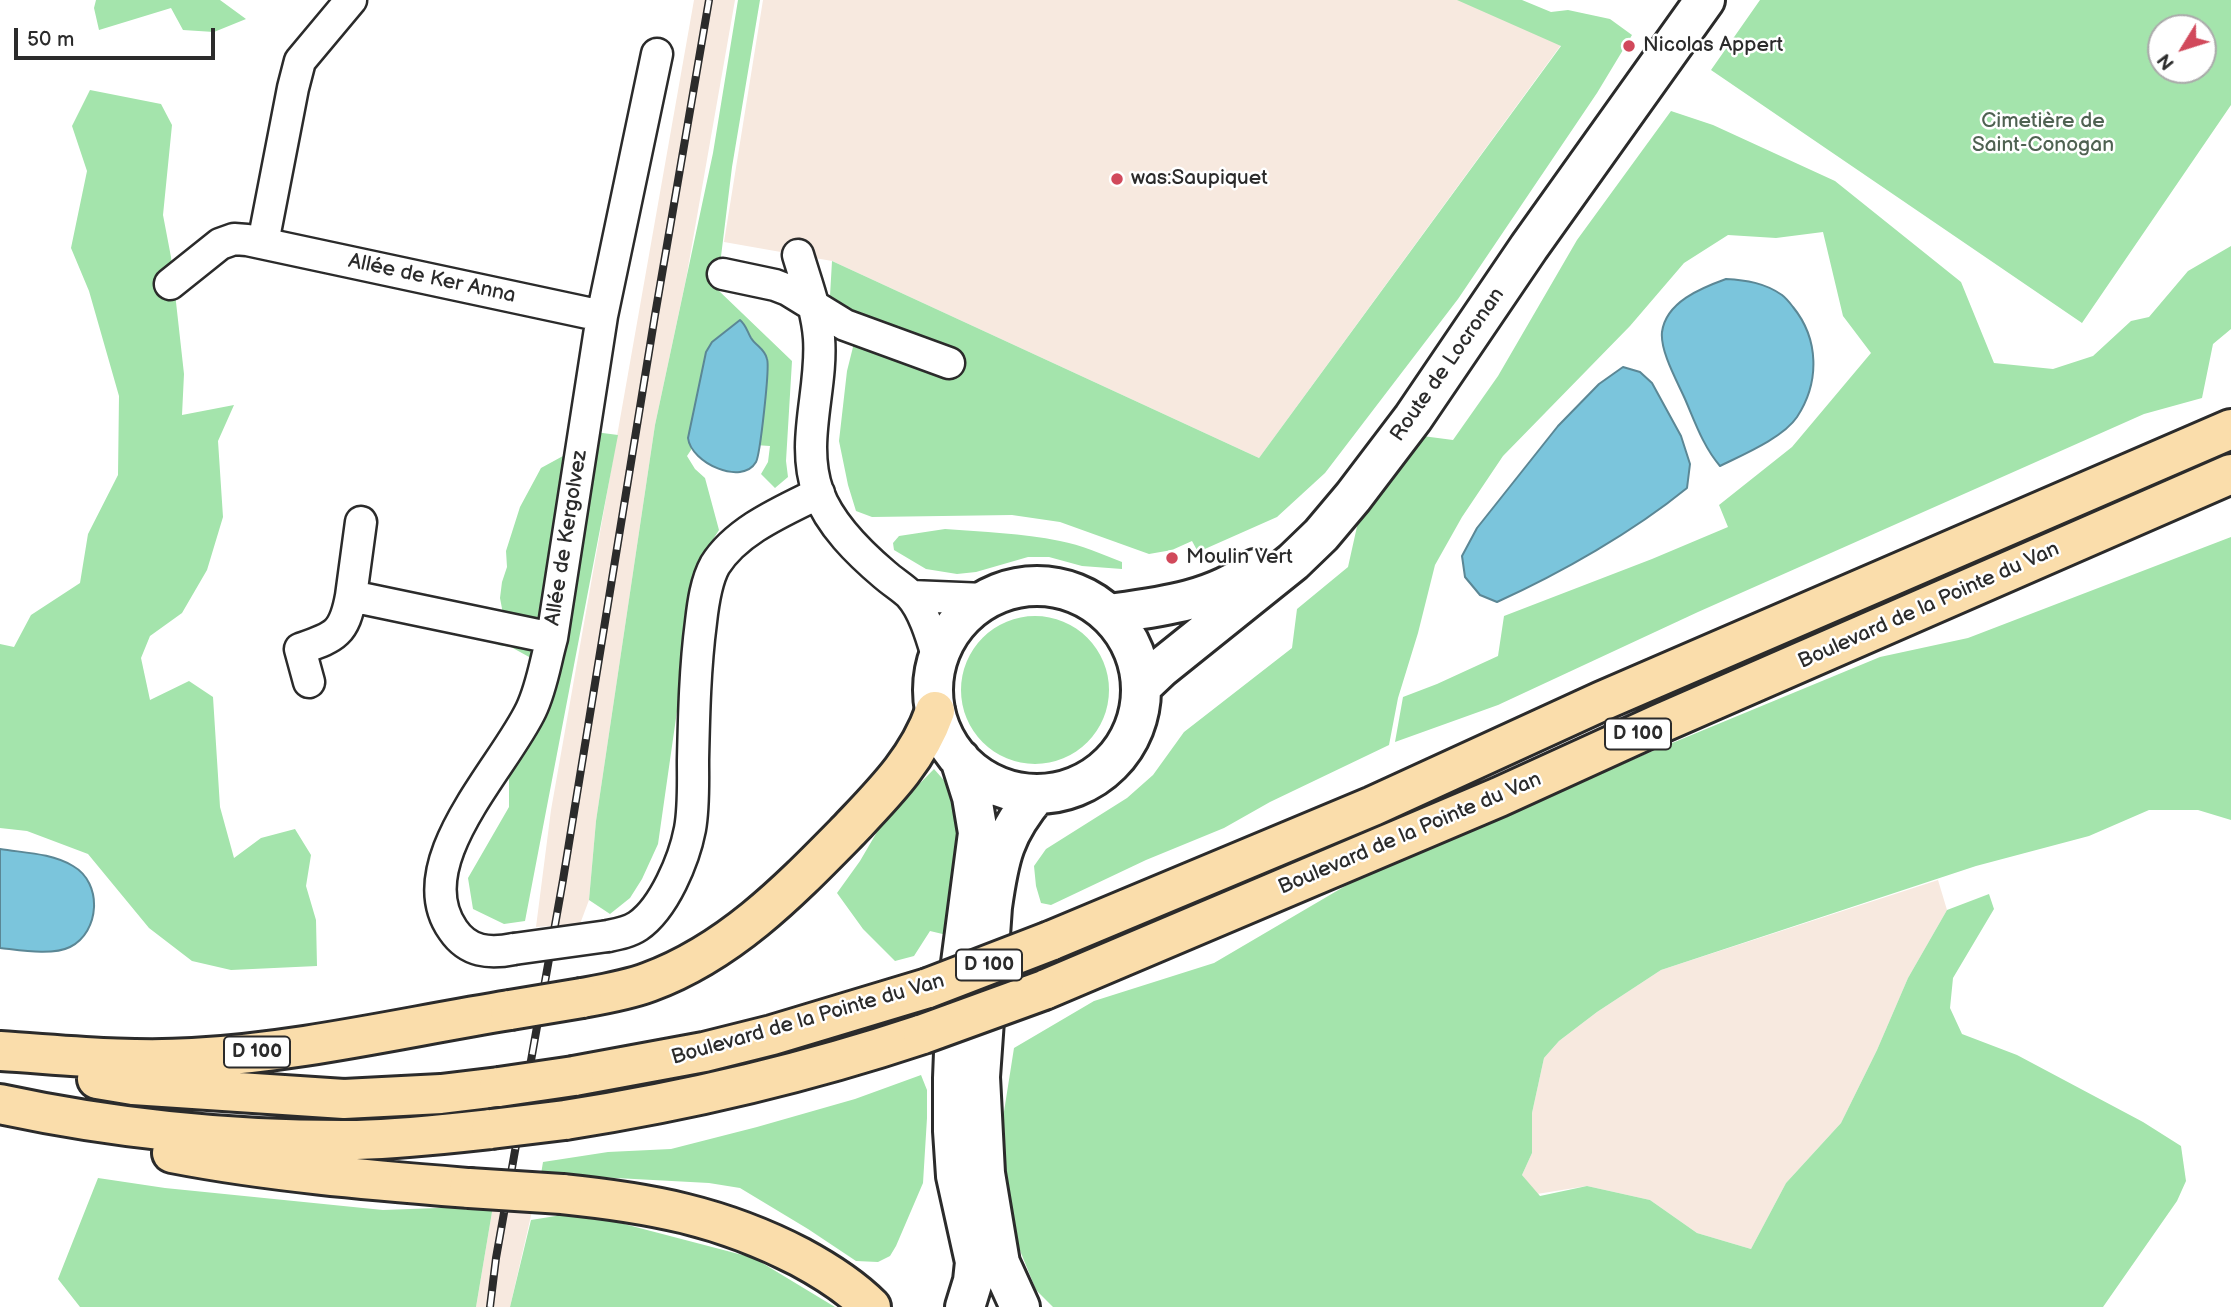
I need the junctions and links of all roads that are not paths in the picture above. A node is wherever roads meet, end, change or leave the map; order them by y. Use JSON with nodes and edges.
{"nodes":[{"id":1,"x":351,"y":0,"type":"edge"},
{"id":2,"x":1681,"y":0,"type":"edge"},
{"id":3,"x":1705,"y":0,"type":"edge"},
{"id":4,"x":657,"y":54,"type":"dead end"},
{"id":5,"x":263,"y":243,"type":"junction"},
{"id":6,"x":798,"y":255,"type":"dead end"},
{"id":7,"x":723,"y":274,"type":"dead end"},
{"id":8,"x":170,"y":284,"type":"dead end"},
{"id":9,"x":813,"y":306,"type":"junction"},
{"id":10,"x":602,"y":316,"type":"junction"},
{"id":11,"x":949,"y":363,"type":"dead end"},
{"id":12,"x":2231,"y":429,"type":"edge"},
{"id":13,"x":2231,"y":474,"type":"edge"},
{"id":14,"x":819,"y":493,"type":"junction"},
{"id":15,"x":361,"y":522,"type":"dead end"},
{"id":16,"x":351,"y":596,"type":"junction"},
{"id":17,"x":911,"y":596,"type":"junction"},
{"id":18,"x":985,"y":599,"type":"junction"},
{"id":19,"x":1109,"y":614,"type":"junction"},
{"id":20,"x":552,"y":638,"type":"junction"},
{"id":21,"x":938,"y":659,"type":"junction"},
{"id":22,"x":309,"y":682,"type":"dead end"},
{"id":23,"x":1142,"y":685,"type":"junction"},
{"id":24,"x":935,"y":711,"type":"junction"},
{"id":25,"x":960,"y":760,"type":"junction"},
{"id":26,"x":1037,"y":794,"type":"junction"},
{"id":27,"x":0,"y":1051,"type":"edge"},
{"id":28,"x":0,"y":1064,"type":"edge"},
{"id":29,"x":0,"y":1104,"type":"edge"},
{"id":30,"x":0,"y":1113,"type":"edge"},
{"id":31,"x":871,"y":1307,"type":"edge"},
{"id":32,"x":965,"y":1307,"type":"edge"},
{"id":33,"x":1020,"y":1307,"type":"edge"}],
"edges":[{"from":1,"to":5,"type":"street"},
{"from":2,"to":19,"type":"main road","name":"Route de Locronan"},
{"from":3,"to":23,"type":"main road","name":"Route de Locronan"},
{"from":4,"to":10,"type":"street","name":"Allée de Kergolvez"},
{"from":5,"to":8,"type":"street","name":"Allée de Ker Anna"},
{"from":5,"to":10,"type":"street","name":"Allée de Ker Anna"},
{"from":6,"to":9,"type":"street"},
{"from":7,"to":9,"type":"street"},
{"from":9,"to":11,"type":"street"},
{"from":9,"to":14,"type":"street"},
{"from":10,"to":20,"type":"street","name":"Allée de Kergolvez"},
{"from":12,"to":28,"type":"highway","name":"Boulevard de la Pointe du Van","number":"D 100","bridge":true},
{"from":13,"to":29,"type":"highway","name":"Boulevard de la Pointe du Van","number":"D 100","bridge":true},
{"from":14,"to":17,"type":"street"},
{"from":14,"to":20,"type":"street","name":"Allée de Kergolvez","bridge":true},
{"from":15,"to":16,"type":"street"},
{"from":16,"to":20,"type":"street"},
{"from":16,"to":22,"type":"street"},
{"from":17,"to":18,"type":"street"},
{"from":17,"to":21,"type":"street"},
{"from":18,"to":19,"type":"main road"},
{"from":18,"to":21,"type":"main road"},
{"from":19,"to":23,"type":"main road"},
{"from":21,"to":24,"type":"main road"},
{"from":23,"to":26,"type":"main road"},
{"from":24,"to":25,"type":"main road"},
{"from":24,"to":27,"type":"highway","number":"D 100","bridge":true},
{"from":25,"to":26,"type":"main road"},
{"from":25,"to":32,"type":"main road"},
{"from":26,"to":33,"type":"main road"},
{"from":30,"to":31,"type":"highway","bridge":true}]}
